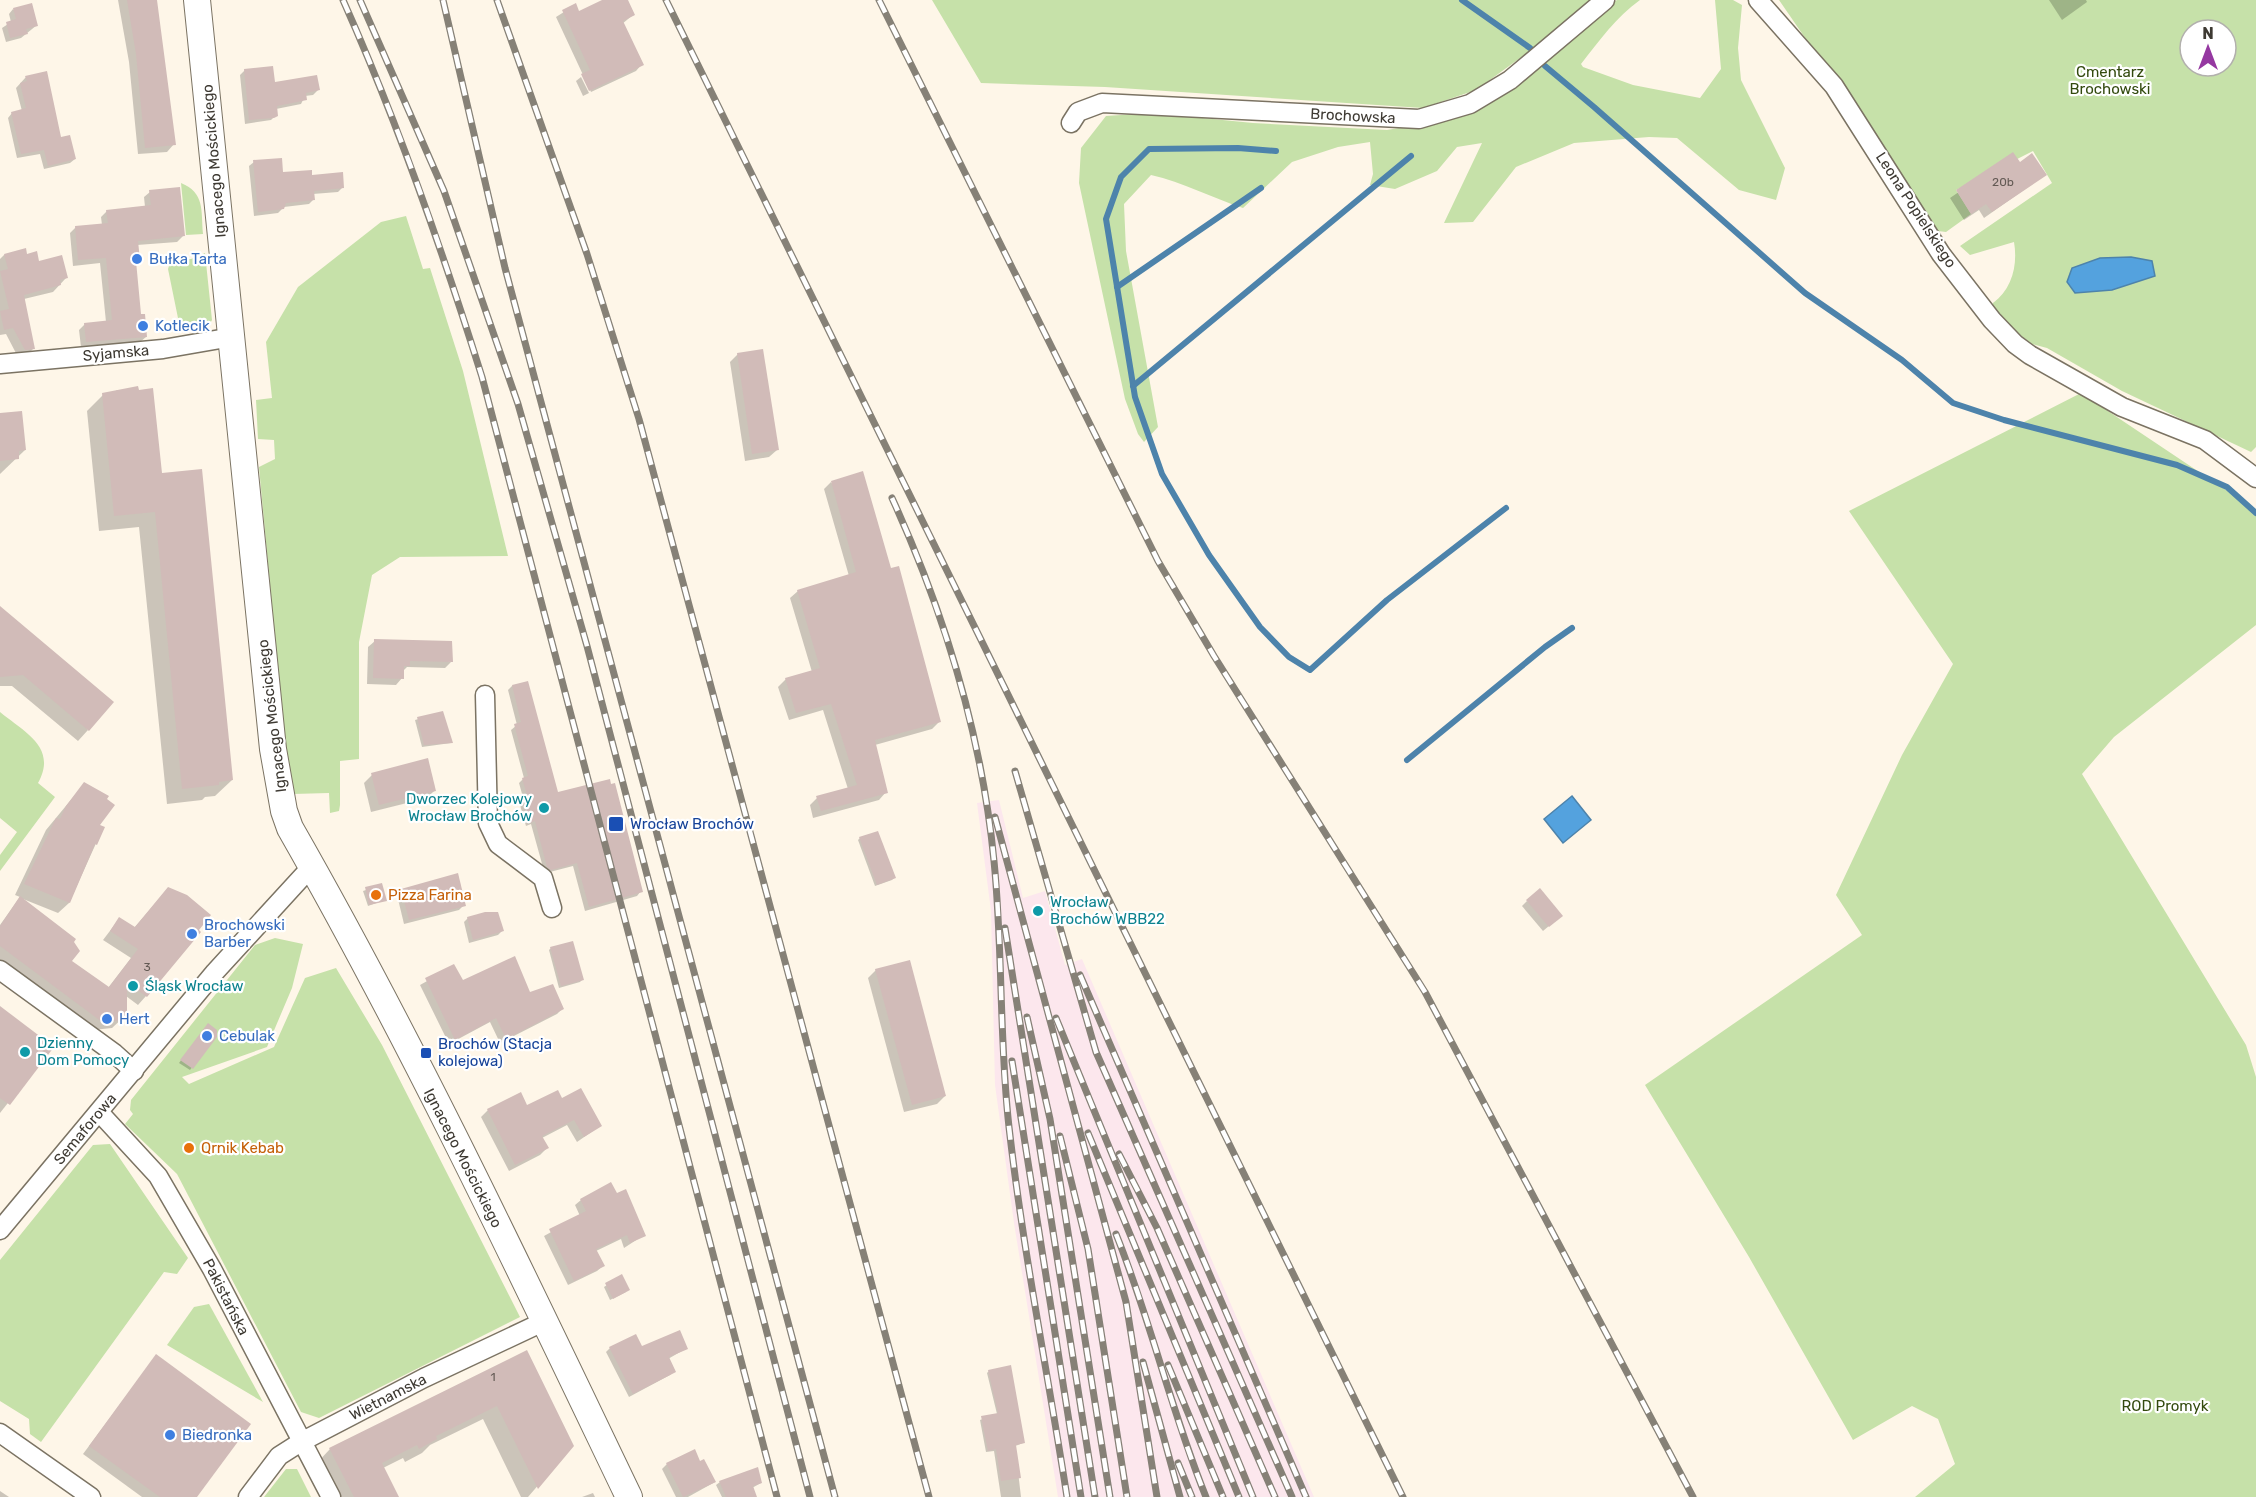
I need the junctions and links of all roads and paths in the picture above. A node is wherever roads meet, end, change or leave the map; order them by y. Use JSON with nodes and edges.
{"nodes":[{"id":1,"x":197,"y":0,"type":"edge"},
{"id":2,"x":1605,"y":0,"type":"edge"},
{"id":3,"x":1758,"y":0,"type":"edge"},
{"id":4,"x":1071,"y":123,"type":"dead end"},
{"id":5,"x":232,"y":337,"type":"junction"},
{"id":6,"x":0,"y":364,"type":"edge"},
{"id":7,"x":2256,"y":477,"type":"edge"},
{"id":8,"x":485,"y":695,"type":"dead end"},
{"id":9,"x":312,"y":866,"type":"junction"},
{"id":10,"x":552,"y":908,"type":"dead end"},
{"id":11,"x":0,"y":970,"type":"edge"},
{"id":12,"x":134,"y":1071,"type":"junction"},
{"id":13,"x":99,"y":1112,"type":"junction"},
{"id":14,"x":0,"y":1230,"type":"edge"},
{"id":15,"x":545,"y":1321,"type":"junction"},
{"id":16,"x":0,"y":1433,"type":"edge"},
{"id":17,"x":301,"y":1442,"type":"junction"},
{"id":18,"x":91,"y":1497,"type":"edge"},
{"id":19,"x":248,"y":1497,"type":"edge"},
{"id":20,"x":331,"y":1497,"type":"edge"},
{"id":21,"x":630,"y":1497,"type":"edge"}],
"edges":[{"from":1,"to":5,"type":"street","name":"Ignacego Mościckiego"},
{"from":2,"to":4,"type":"street","name":"Brochowska"},
{"from":3,"to":7,"type":"street","name":"Leona Popielskiego"},
{"from":5,"to":6,"type":"street","name":"Syjamska"},
{"from":5,"to":9,"type":"street","name":"Ignacego Mościckiego"},
{"from":8,"to":10,"type":"street"},
{"from":9,"to":12,"type":"street","name":"Semaforowa"},
{"from":9,"to":15,"type":"street","name":"Ignacego Mościckiego"},
{"from":11,"to":12,"type":"street"},
{"from":12,"to":13,"type":"street","name":"Semaforowa"},
{"from":13,"to":14,"type":"street","name":"Semaforowa"},
{"from":13,"to":17,"type":"street","name":"Pakistańska"},
{"from":15,"to":17,"type":"street","name":"Wietnamska"},
{"from":15,"to":21,"type":"street","name":"Ignacego Mościckiego"},
{"from":16,"to":18,"type":"street"},
{"from":17,"to":19,"type":"street","name":"Wietnamska"},
{"from":17,"to":20,"type":"street","name":"Pakistańska"}]}
